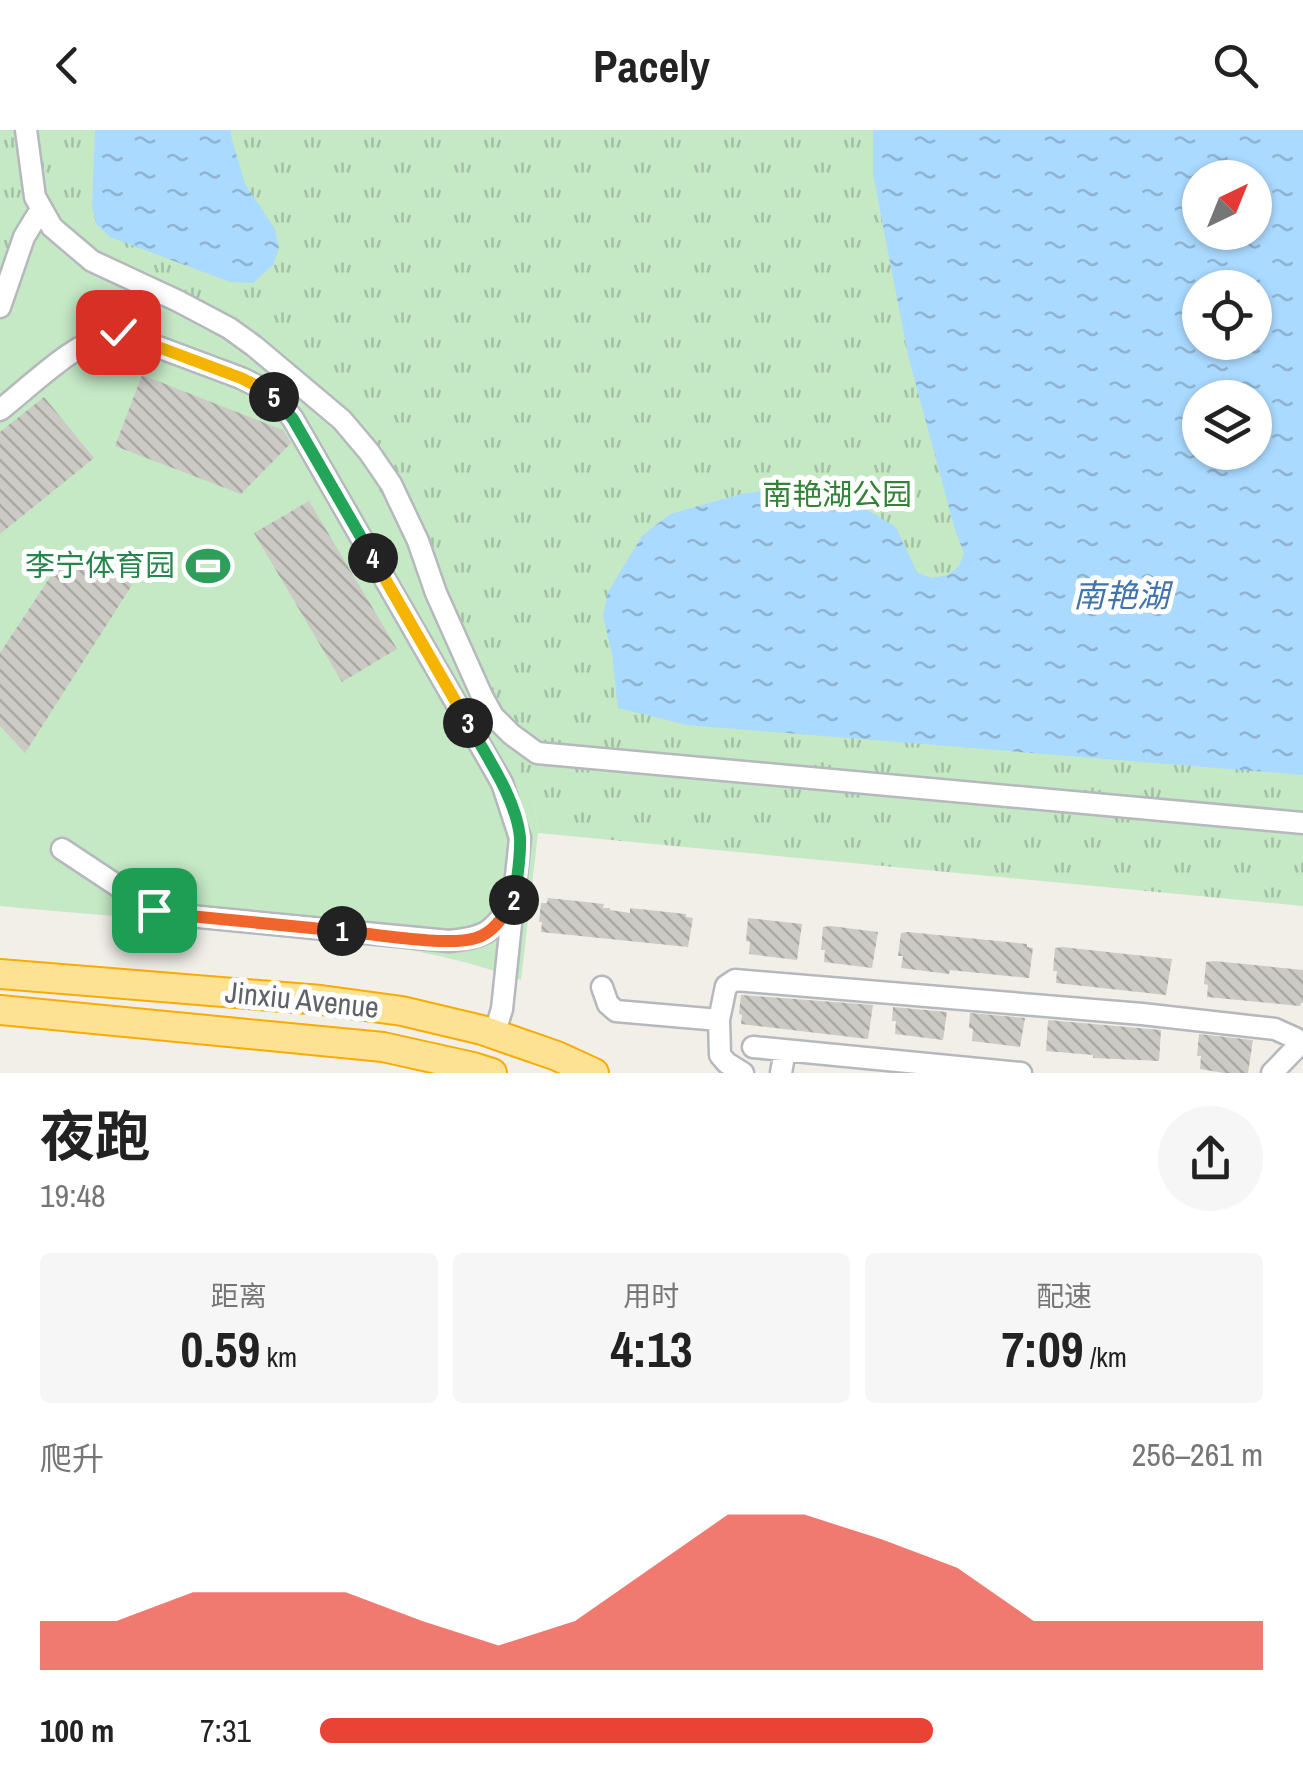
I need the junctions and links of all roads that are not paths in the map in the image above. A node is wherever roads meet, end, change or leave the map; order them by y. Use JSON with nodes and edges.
{"nodes":[{"id":1,"x":26,"y":130,"type":"edge"},
{"id":2,"x":41,"y":208,"type":"junction"},
{"id":3,"x":0,"y":308,"type":"edge"},
{"id":4,"x":0,"y":410,"type":"edge"},
{"id":5,"x":1303,"y":823,"type":"edge"},
{"id":6,"x":62,"y":849,"type":"dead end"},
{"id":7,"x":514,"y":899,"type":"junction"},
{"id":8,"x":0,"y":974,"type":"edge"},
{"id":9,"x":602,"y":987,"type":"dead end"},
{"id":10,"x":0,"y":1010,"type":"edge"},
{"id":11,"x":719,"y":1020,"type":"junction"},
{"id":12,"x":494,"y":1034,"type":"junction"},
{"id":13,"x":1299,"y":1043,"type":"edge"},
{"id":14,"x":753,"y":1047,"type":"dead end"},
{"id":15,"x":785,"y":1050,"type":"junction"},
{"id":16,"x":492,"y":1073,"type":"edge"},
{"id":17,"x":594,"y":1073,"type":"edge"},
{"id":18,"x":743,"y":1073,"type":"edge"},
{"id":19,"x":782,"y":1073,"type":"edge"},
{"id":20,"x":1021,"y":1073,"type":"edge"},
{"id":21,"x":1272,"y":1073,"type":"edge"}],
"edges":[{"from":1,"to":2,"type":"lane"},
{"from":2,"to":3,"type":"lane"},
{"from":2,"to":5,"type":"lane"},
{"from":4,"to":7,"type":"lane"},
{"from":6,"to":7,"type":"lane"},
{"from":7,"to":12,"type":"lane"},
{"from":8,"to":12,"type":"highway","name":"Jinxiu Avenue"},
{"from":9,"to":11,"type":"lane"},
{"from":10,"to":16,"type":"highway","name":"Jinxiu Avenue"},
{"from":11,"to":13,"type":"lane"},
{"from":11,"to":18,"type":"lane"},
{"from":12,"to":17,"type":"highway","name":"Jinxiu Avenue"},
{"from":13,"to":21,"type":"lane"},
{"from":14,"to":15,"type":"lane"},
{"from":15,"to":19,"type":"lane"},
{"from":15,"to":20,"type":"lane"}]}
